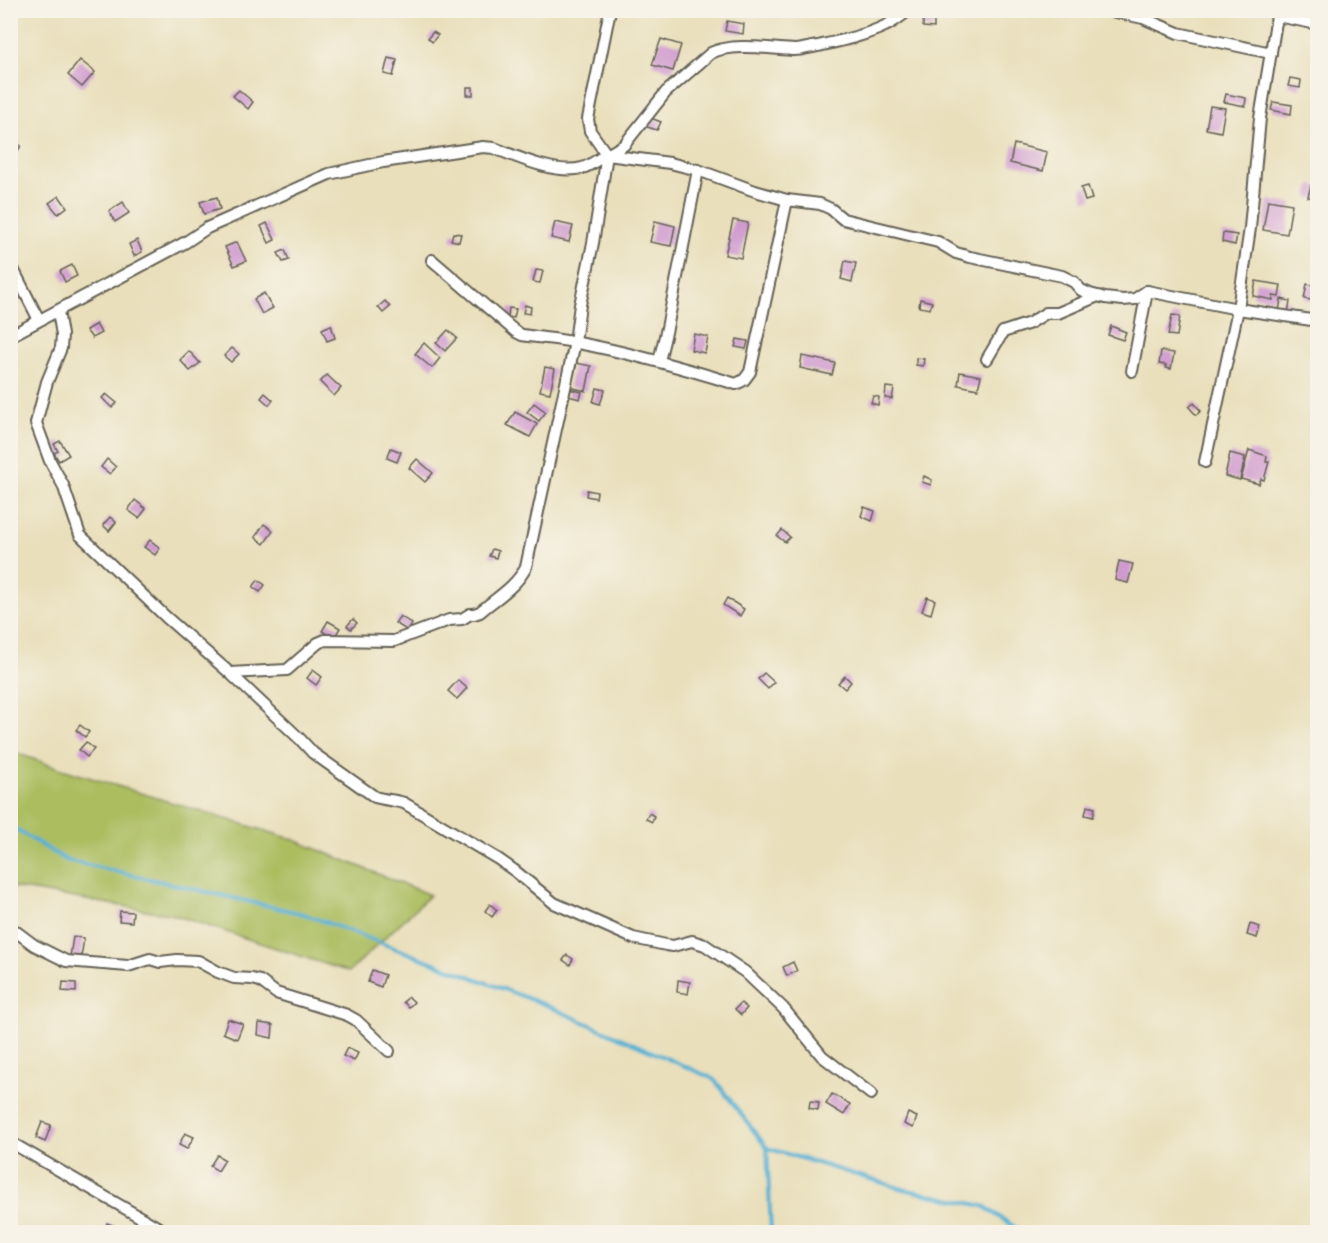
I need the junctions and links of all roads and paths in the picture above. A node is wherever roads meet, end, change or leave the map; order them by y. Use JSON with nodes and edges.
{"nodes":[{"id":1,"x":610,"y":10,"type":"edge"},
{"id":2,"x":909,"y":10,"type":"edge"},
{"id":3,"x":1106,"y":10,"type":"edge"},
{"id":4,"x":1277,"y":13,"type":"edge"},
{"id":5,"x":1317,"y":24,"type":"edge"},
{"id":6,"x":1271,"y":53,"type":"junction"},
{"id":7,"x":607,"y":155,"type":"junction"},
{"id":8,"x":698,"y":170,"type":"junction"},
{"id":9,"x":787,"y":200,"type":"junction"},
{"id":10,"x":432,"y":260,"type":"dead end"},
{"id":11,"x":10,"y":263,"type":"edge"},
{"id":12,"x":1148,"y":291,"type":"junction"},
{"id":13,"x":1098,"y":296,"type":"junction"},
{"id":14,"x":1238,"y":309,"type":"junction"},
{"id":15,"x":58,"y":310,"type":"junction"},
{"id":16,"x":39,"y":320,"type":"junction"},
{"id":17,"x":1317,"y":321,"type":"edge"},
{"id":18,"x":10,"y":336,"type":"edge"},
{"id":19,"x":575,"y":342,"type":"junction"},
{"id":20,"x":987,"y":359,"type":"dead end"},
{"id":21,"x":659,"y":361,"type":"junction"},
{"id":22,"x":1132,"y":371,"type":"dead end"},
{"id":23,"x":1204,"y":462,"type":"dead end"},
{"id":24,"x":230,"y":673,"type":"junction"},
{"id":25,"x":10,"y":927,"type":"edge"},
{"id":26,"x":389,"y":1051,"type":"dead end"},
{"id":27,"x":872,"y":1094,"type":"dead end"},
{"id":28,"x":10,"y":1142,"type":"edge"},
{"id":29,"x":166,"y":1233,"type":"edge"}],
"edges":[{"from":1,"to":7,"type":"street"},
{"from":2,"to":7,"type":"street"},
{"from":3,"to":6,"type":"street"},
{"from":4,"to":5,"type":"street"},
{"from":4,"to":6,"type":"street"},
{"from":6,"to":14,"type":"street"},
{"from":7,"to":8,"type":"street"},
{"from":7,"to":15,"type":"street"},
{"from":7,"to":19,"type":"street"},
{"from":8,"to":9,"type":"street"},
{"from":8,"to":21,"type":"street"},
{"from":9,"to":13,"type":"street"},
{"from":9,"to":21,"type":"street"},
{"from":10,"to":19,"type":"street"},
{"from":11,"to":16,"type":"street"},
{"from":12,"to":13,"type":"street"},
{"from":12,"to":14,"type":"street"},
{"from":12,"to":22,"type":"street"},
{"from":13,"to":20,"type":"street"},
{"from":14,"to":17,"type":"street"},
{"from":14,"to":23,"type":"street"},
{"from":15,"to":16,"type":"street"},
{"from":15,"to":24,"type":"street"},
{"from":16,"to":18,"type":"street"},
{"from":19,"to":21,"type":"street"},
{"from":19,"to":24,"type":"street"},
{"from":24,"to":27,"type":"street"},
{"from":25,"to":26,"type":"street"},
{"from":28,"to":29,"type":"street"}]}
